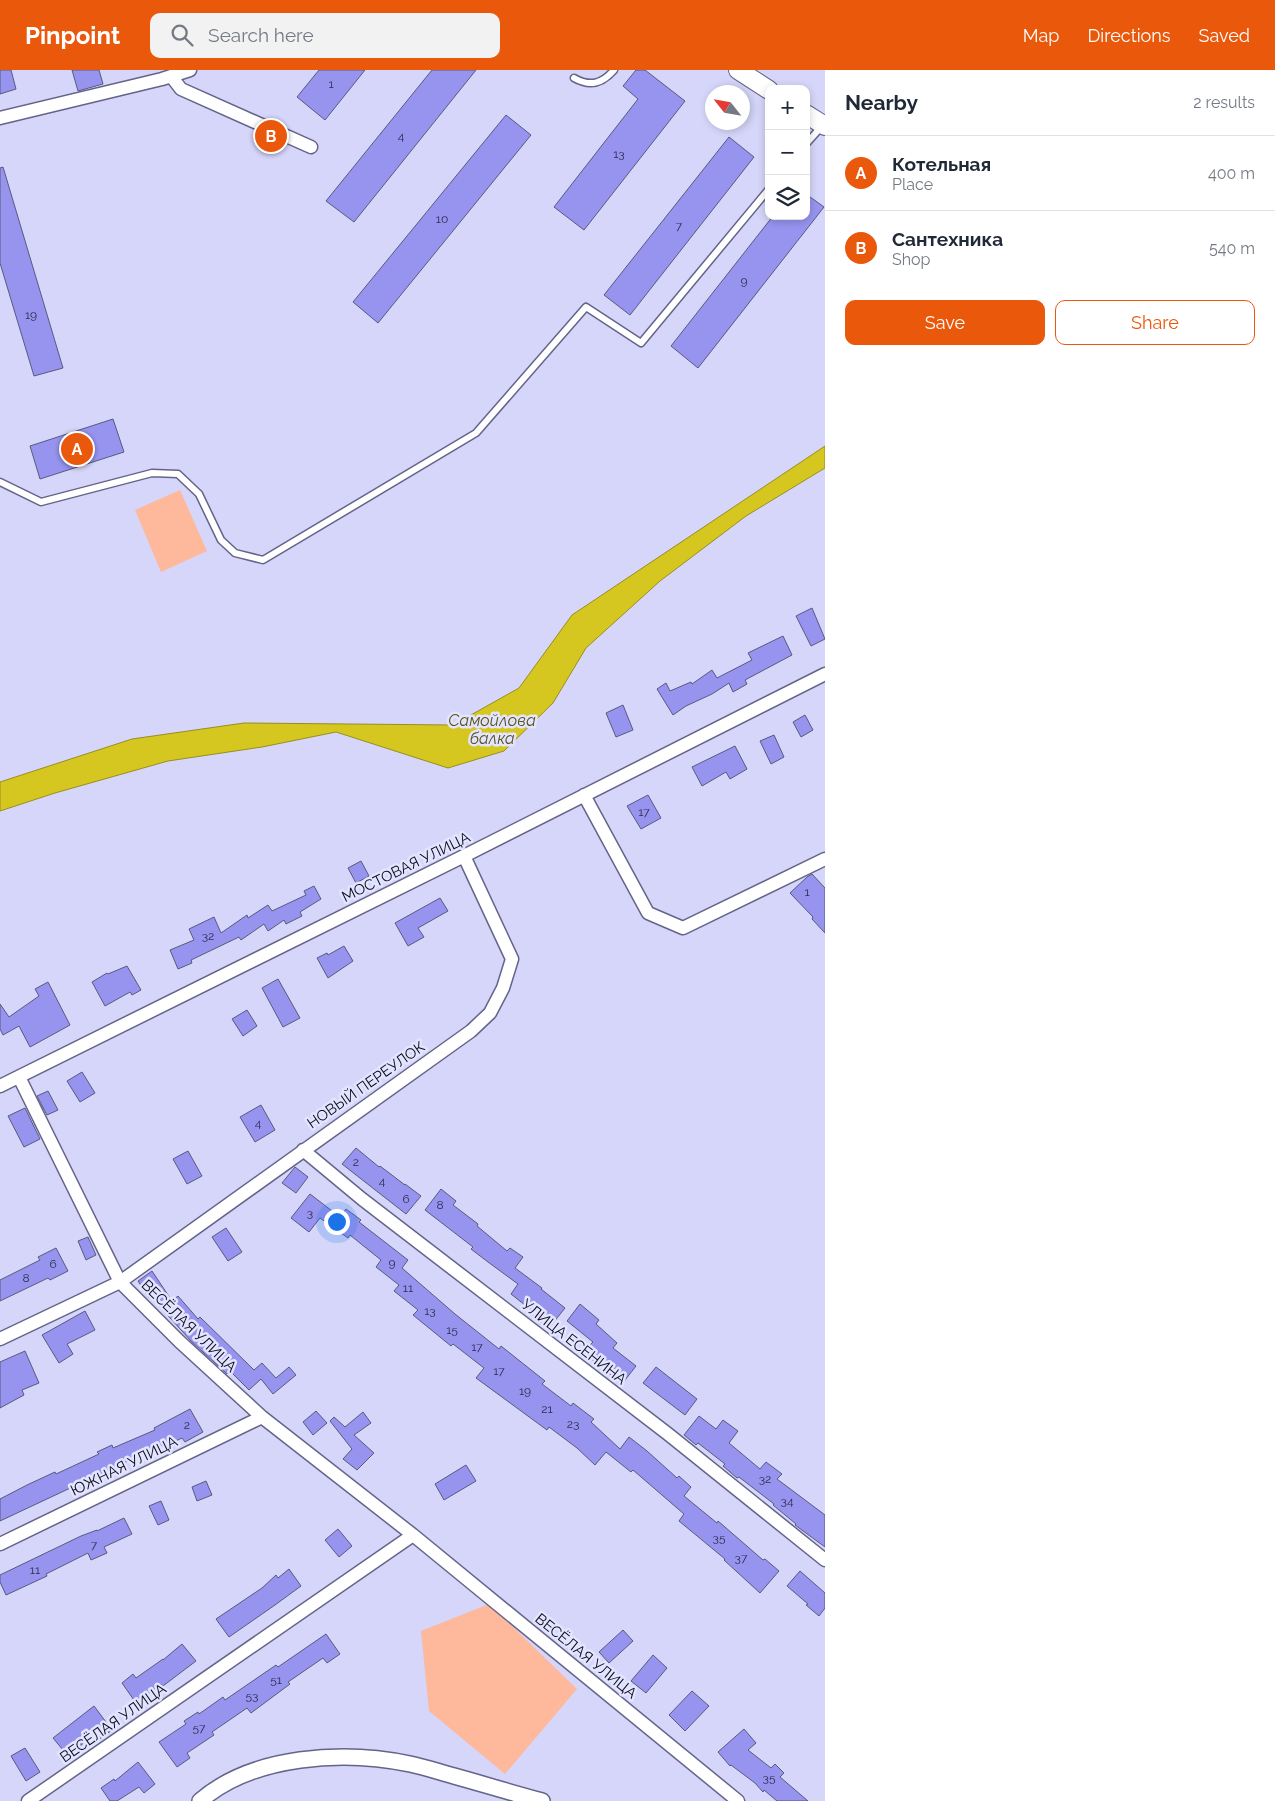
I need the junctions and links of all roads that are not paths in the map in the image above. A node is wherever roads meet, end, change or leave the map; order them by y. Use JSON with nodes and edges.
{"nodes":[{"id":1,"x":190,"y":70,"type":"edge"},
{"id":2,"x":614,"y":70,"type":"edge"},
{"id":3,"x":738,"y":70,"type":"edge"},
{"id":4,"x":171,"y":76,"type":"junction"},
{"id":5,"x":574,"y":78,"type":"dead end"},
{"id":6,"x":765,"y":87,"type":"edge"},
{"id":7,"x":810,"y":117,"type":"edge"},
{"id":8,"x":0,"y":118,"type":"edge"},
{"id":9,"x":824,"y":126,"type":"edge"},
{"id":10,"x":810,"y":140,"type":"edge"},
{"id":11,"x":311,"y":147,"type":"dead end"},
{"id":12,"x":765,"y":194,"type":"edge"},
{"id":13,"x":0,"y":482,"type":"edge"},
{"id":14,"x":825,"y":674,"type":"edge"},
{"id":15,"x":584,"y":795,"type":"junction"},
{"id":16,"x":464,"y":856,"type":"junction"},
{"id":17,"x":825,"y":859,"type":"edge"},
{"id":18,"x":20,"y":1077,"type":"junction"},
{"id":19,"x":0,"y":1086,"type":"edge"},
{"id":20,"x":303,"y":1150,"type":"junction"},
{"id":21,"x":120,"y":1282,"type":"junction"},
{"id":22,"x":0,"y":1339,"type":"edge"},
{"id":23,"x":262,"y":1417,"type":"junction"},
{"id":24,"x":414,"y":1535,"type":"junction"},
{"id":25,"x":0,"y":1544,"type":"edge"},
{"id":26,"x":825,"y":1560,"type":"edge"},
{"id":27,"x":28,"y":1801,"type":"edge"},
{"id":28,"x":200,"y":1801,"type":"edge"},
{"id":29,"x":542,"y":1801,"type":"edge"},
{"id":30,"x":738,"y":1801,"type":"edge"}],
"edges":[{"from":1,"to":4,"type":"street"},
{"from":2,"to":5,"type":"lane"},
{"from":3,"to":6,"type":"main road"},
{"from":4,"to":8,"type":"street"},
{"from":4,"to":11,"type":"street"},
{"from":7,"to":9,"type":"main road"},
{"from":9,"to":10,"type":"lane"},
{"from":12,"to":13,"type":"lane"},
{"from":14,"to":15,"type":"street","name":"МОСТОВАЯ УЛИЦА"},
{"from":15,"to":16,"type":"street","name":"МОСТОВАЯ УЛИЦА"},
{"from":15,"to":17,"type":"street"},
{"from":16,"to":18,"type":"street","name":"МОСТОВАЯ УЛИЦА"},
{"from":16,"to":20,"type":"street","name":"НОВЫЙ ПЕРЕУЛОК"},
{"from":18,"to":19,"type":"street","name":"МОСТОВАЯ УЛИЦА"},
{"from":18,"to":21,"type":"street","name":"ВЕСЁЛАЯ УЛИЦА"},
{"from":20,"to":21,"type":"street","name":"НОВЫЙ ПЕРЕУЛОК"},
{"from":20,"to":26,"type":"street","name":"УЛИЦА ЕСЕНИНА"},
{"from":21,"to":22,"type":"street","name":"НОВЫЙ ПЕРЕУЛОК"},
{"from":21,"to":23,"type":"street","name":"ВЕСЁЛАЯ УЛИЦА"},
{"from":23,"to":24,"type":"street","name":"ВЕСЁЛАЯ УЛИЦА"},
{"from":23,"to":25,"type":"street","name":"ЮЖНАЯ УЛИЦА"},
{"from":24,"to":27,"type":"street","name":"ВЕСЁЛАЯ УЛИЦА"},
{"from":24,"to":30,"type":"street","name":"ВЕСЁЛАЯ УЛИЦА"},
{"from":28,"to":29,"type":"street"}]}
